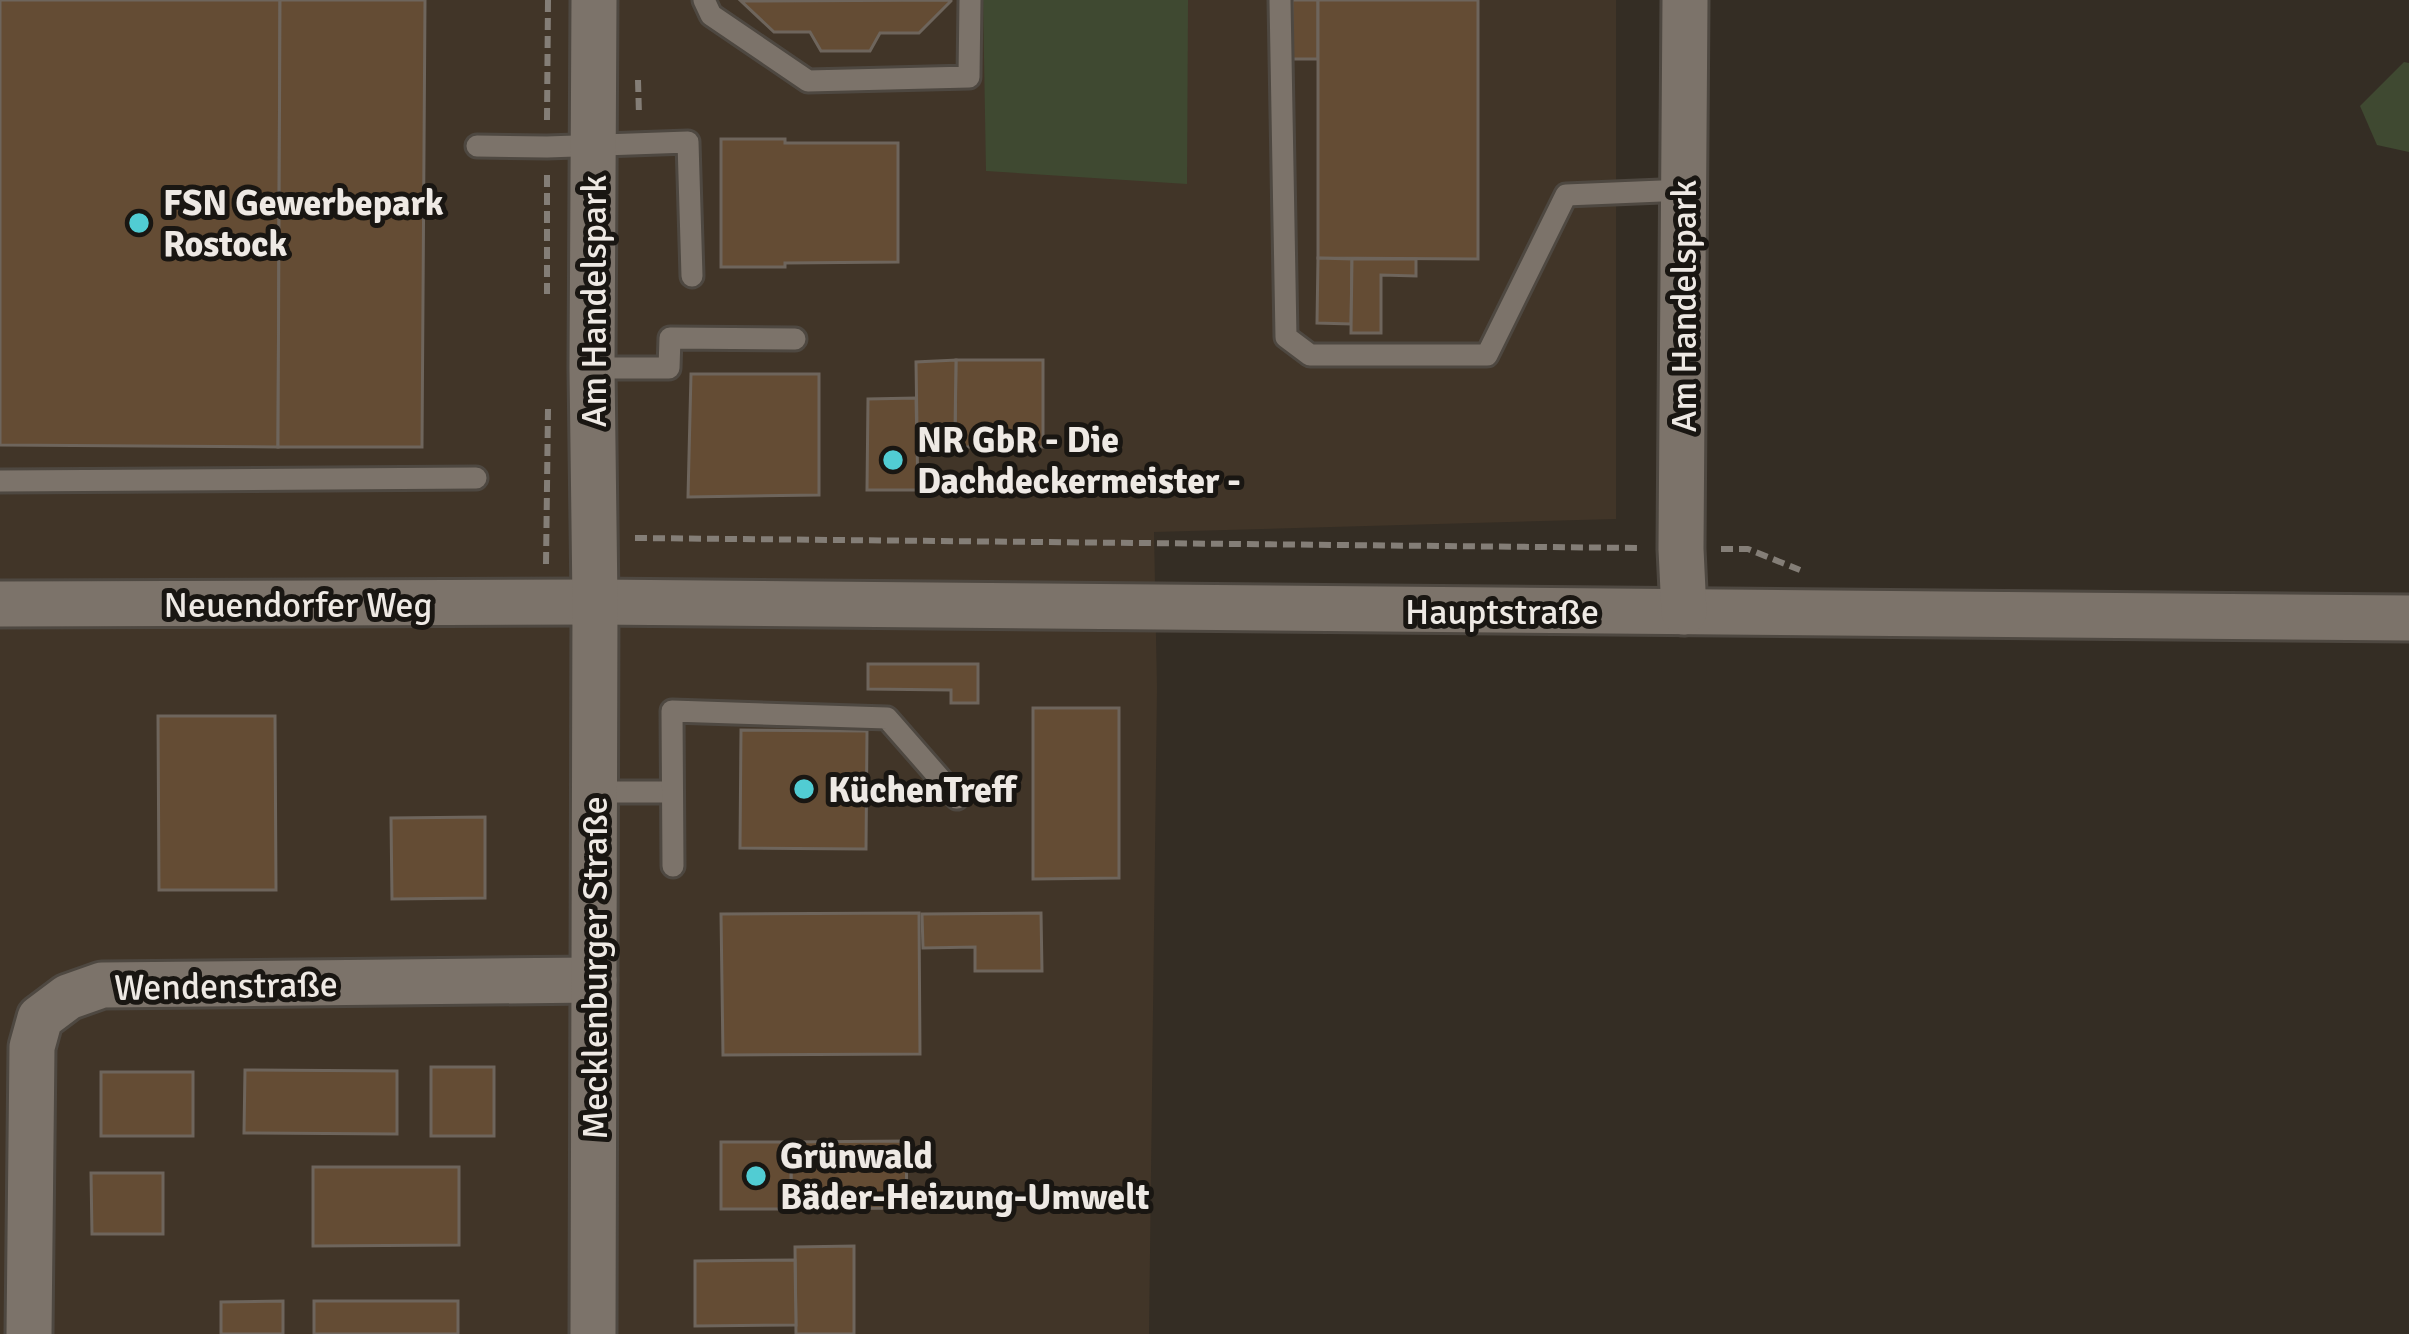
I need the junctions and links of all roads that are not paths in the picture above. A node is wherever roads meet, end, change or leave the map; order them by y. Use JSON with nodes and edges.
{"nodes":[{"id":1,"x":594,"y":0,"type":"edge"},
{"id":2,"x":704,"y":0,"type":"edge"},
{"id":3,"x":970,"y":0,"type":"edge"},
{"id":4,"x":1280,"y":0,"type":"edge"},
{"id":5,"x":1685,"y":0,"type":"edge"},
{"id":6,"x":477,"y":146,"type":"dead end"},
{"id":7,"x":594,"y":146,"type":"junction"},
{"id":8,"x":1684,"y":190,"type":"junction"},
{"id":9,"x":692,"y":276,"type":"dead end"},
{"id":10,"x":796,"y":339,"type":"dead end"},
{"id":11,"x":592,"y":368,"type":"junction"},
{"id":12,"x":476,"y":478,"type":"dead end"},
{"id":13,"x":0,"y":481,"type":"edge"},
{"id":14,"x":595,"y":602,"type":"junction"},
{"id":15,"x":0,"y":604,"type":"edge"},
{"id":16,"x":1684,"y":612,"type":"junction"},
{"id":17,"x":2409,"y":618,"type":"edge"},
{"id":18,"x":595,"y":792,"type":"junction"},
{"id":19,"x":673,"y":792,"type":"junction"},
{"id":20,"x":957,"y":798,"type":"dead end"},
{"id":21,"x":673,"y":866,"type":"dead end"},
{"id":22,"x":594,"y":980,"type":"junction"},
{"id":23,"x":29,"y":1334,"type":"edge"},
{"id":24,"x":593,"y":1334,"type":"edge"}],
"edges":[{"from":1,"to":7,"type":"street","name":"Am Handelspark"},
{"from":2,"to":3,"type":"lane"},
{"from":4,"to":8,"type":"lane"},
{"from":5,"to":8,"type":"street","name":"Am Handelspark"},
{"from":6,"to":7,"type":"lane"},
{"from":7,"to":9,"type":"lane"},
{"from":7,"to":11,"type":"street","name":"Am Handelspark"},
{"from":8,"to":16,"type":"street","name":"Am Handelspark"},
{"from":10,"to":11,"type":"lane"},
{"from":11,"to":14,"type":"street","name":"Am Handelspark"},
{"from":12,"to":13,"type":"lane"},
{"from":14,"to":15,"type":"street","name":"Neuendorfer Weg"},
{"from":14,"to":16,"type":"street","name":"Hauptstraße"},
{"from":14,"to":18,"type":"street","name":"Mecklenburger Straße"},
{"from":16,"to":17,"type":"street","name":"Hauptstraße"},
{"from":18,"to":19,"type":"lane"},
{"from":18,"to":22,"type":"street","name":"Mecklenburger Straße"},
{"from":19,"to":20,"type":"lane"},
{"from":19,"to":21,"type":"lane"},
{"from":22,"to":23,"type":"street","name":"Wendenstraße"},
{"from":22,"to":24,"type":"street","name":"Mecklenburger Straße"}]}
